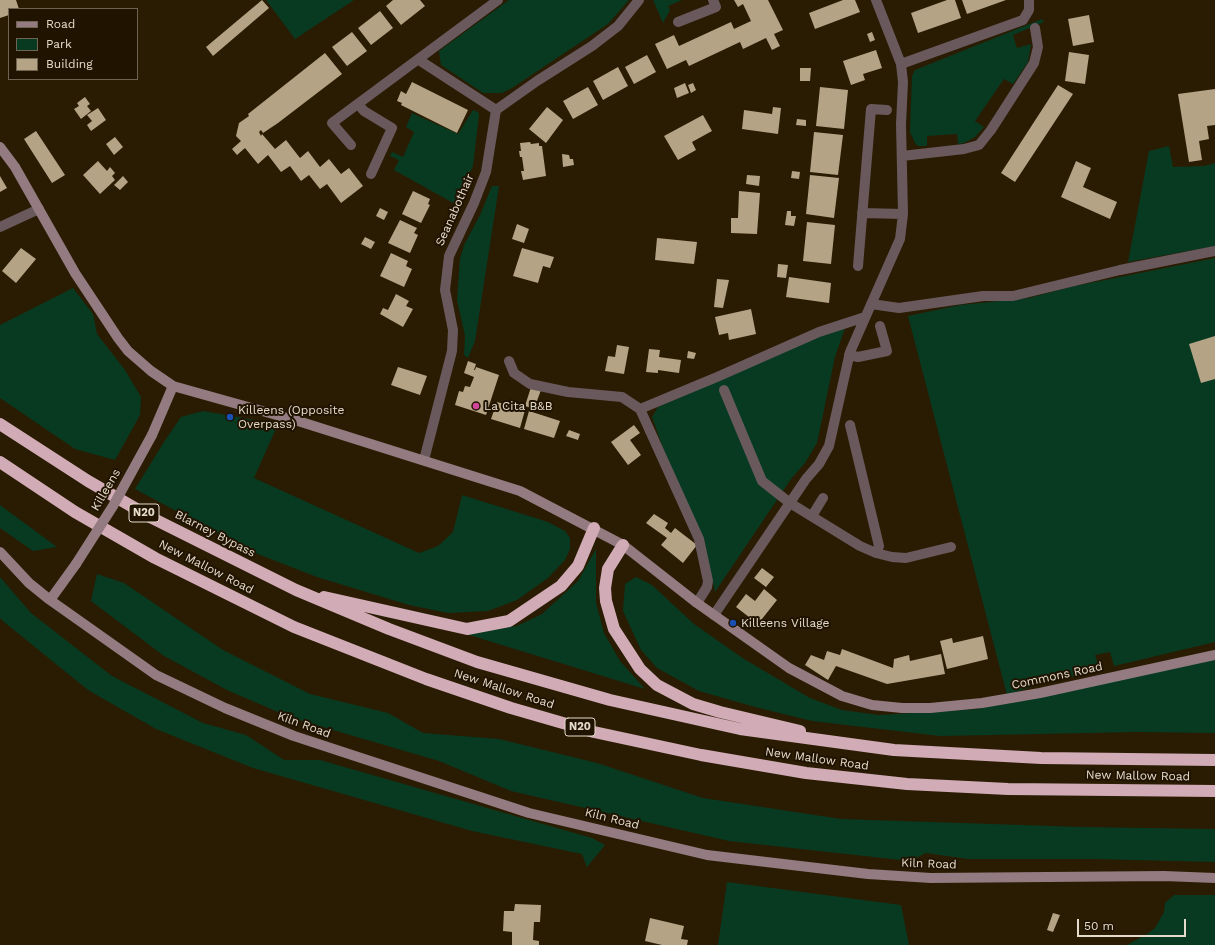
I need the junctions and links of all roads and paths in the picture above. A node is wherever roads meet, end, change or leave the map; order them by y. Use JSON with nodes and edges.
{"nodes":[{"id":1,"x":498,"y":0,"type":"edge"},
{"id":2,"x":639,"y":0,"type":"edge"},
{"id":3,"x":713,"y":0,"type":"edge"},
{"id":4,"x":876,"y":0,"type":"edge"},
{"id":5,"x":1029,"y":0,"type":"edge"},
{"id":6,"x":678,"y":22,"type":"dead end"},
{"id":7,"x":1035,"y":28,"type":"dead end"},
{"id":8,"x":419,"y":60,"type":"junction"},
{"id":9,"x":901,"y":64,"type":"junction"},
{"id":10,"x":358,"y":104,"type":"junction"},
{"id":11,"x":496,"y":110,"type":"junction"},
{"id":12,"x":887,"y":110,"type":"dead end"},
{"id":13,"x":351,"y":145,"type":"dead end"},
{"id":14,"x":0,"y":147,"type":"edge"},
{"id":15,"x":902,"y":156,"type":"junction"},
{"id":16,"x":371,"y":174,"type":"dead end"},
{"id":17,"x":39,"y":209,"type":"junction"},
{"id":18,"x":862,"y":213,"type":"junction"},
{"id":19,"x":903,"y":214,"type":"junction"},
{"id":20,"x":0,"y":227,"type":"edge"},
{"id":21,"x":1215,"y":251,"type":"edge"},
{"id":22,"x":858,"y":266,"type":"dead end"},
{"id":23,"x":871,"y":304,"type":"junction"},
{"id":24,"x":865,"y":317,"type":"junction"},
{"id":25,"x":880,"y":326,"type":"dead end"},
{"id":26,"x":849,"y":355,"type":"junction"},
{"id":27,"x":509,"y":361,"type":"dead end"},
{"id":28,"x":172,"y":386,"type":"junction"},
{"id":29,"x":724,"y":390,"type":"dead end"},
{"id":30,"x":640,"y":408,"type":"junction"},
{"id":31,"x":0,"y":424,"type":"edge"},
{"id":32,"x":850,"y":425,"type":"dead end"},
{"id":33,"x":424,"y":460,"type":"junction"},
{"id":34,"x":0,"y":462,"type":"edge"},
{"id":35,"x":823,"y":498,"type":"dead end"},
{"id":36,"x":790,"y":503,"type":"junction"},
{"id":37,"x":812,"y":516,"type":"junction"},
{"id":38,"x":594,"y":528,"type":"junction"},
{"id":39,"x":623,"y":545,"type":"junction"},
{"id":40,"x":950,"y":547,"type":"dead end"},
{"id":41,"x":0,"y":552,"type":"edge"},
{"id":42,"x":876,"y":553,"type":"junction"},
{"id":43,"x":296,"y":590,"type":"junction"},
{"id":44,"x":50,"y":600,"type":"junction"},
{"id":45,"x":698,"y":603,"type":"junction"},
{"id":46,"x":714,"y":615,"type":"junction"},
{"id":47,"x":1215,"y":655,"type":"edge"},
{"id":48,"x":867,"y":747,"type":"junction"},
{"id":49,"x":1215,"y":760,"type":"edge"},
{"id":50,"x":1215,"y":791,"type":"edge"},
{"id":51,"x":1215,"y":878,"type":"edge"}],
"edges":[{"from":1,"to":8,"type":"street"},
{"from":2,"to":11,"type":"street"},
{"from":3,"to":6,"type":"street"},
{"from":4,"to":9,"type":"street"},
{"from":5,"to":9,"type":"street"},
{"from":7,"to":15,"type":"street"},
{"from":8,"to":10,"type":"street"},
{"from":8,"to":11,"type":"street"},
{"from":9,"to":15,"type":"street"},
{"from":10,"to":13,"type":"street"},
{"from":10,"to":16,"type":"street"},
{"from":11,"to":33,"type":"street","name":"Seanabothair"},
{"from":12,"to":18,"type":"street"},
{"from":14,"to":17,"type":"street"},
{"from":15,"to":19,"type":"street"},
{"from":17,"to":20,"type":"street"},
{"from":17,"to":28,"type":"street"},
{"from":18,"to":19,"type":"street"},
{"from":18,"to":22,"type":"street"},
{"from":19,"to":23,"type":"street"},
{"from":21,"to":23,"type":"street"},
{"from":23,"to":24,"type":"street"},
{"from":24,"to":26,"type":"street"},
{"from":24,"to":30,"type":"street"},
{"from":25,"to":26,"type":"street"},
{"from":26,"to":36,"type":"street"},
{"from":27,"to":30,"type":"street"},
{"from":28,"to":33,"type":"street","name":"Commons Road"},
{"from":28,"to":44,"type":"street","name":"Killeens","bridge":true},
{"from":29,"to":36,"type":"street"},
{"from":30,"to":45,"type":"street"},
{"from":31,"to":43,"type":"highway","name":"Blarney Bypass","number":"N20"},
{"from":32,"to":42,"type":"street"},
{"from":33,"to":38,"type":"street","name":"Commons Road"},
{"from":34,"to":50,"type":"highway","name":"New Mallow Road","number":"N20"},
{"from":35,"to":37,"type":"street"},
{"from":36,"to":37,"type":"street"},
{"from":36,"to":46,"type":"street"},
{"from":37,"to":42,"type":"street"},
{"from":38,"to":39,"type":"street","name":"Commons Road"},
{"from":38,"to":43,"type":"highway","number":"N20"},
{"from":39,"to":45,"type":"street","name":"Commons Road"},
{"from":39,"to":48,"type":"highway","number":"N20"},
{"from":40,"to":42,"type":"street"},
{"from":41,"to":44,"type":"street","name":"Kiln Road"},
{"from":43,"to":48,"type":"highway","name":"New Mallow Road","number":"N20"},
{"from":44,"to":51,"type":"street","name":"Kiln Road"},
{"from":45,"to":46,"type":"street","name":"Commons Road"},
{"from":46,"to":47,"type":"street","name":"Commons Road"},
{"from":48,"to":49,"type":"highway","name":"New Mallow Road","number":"N20"}]}
